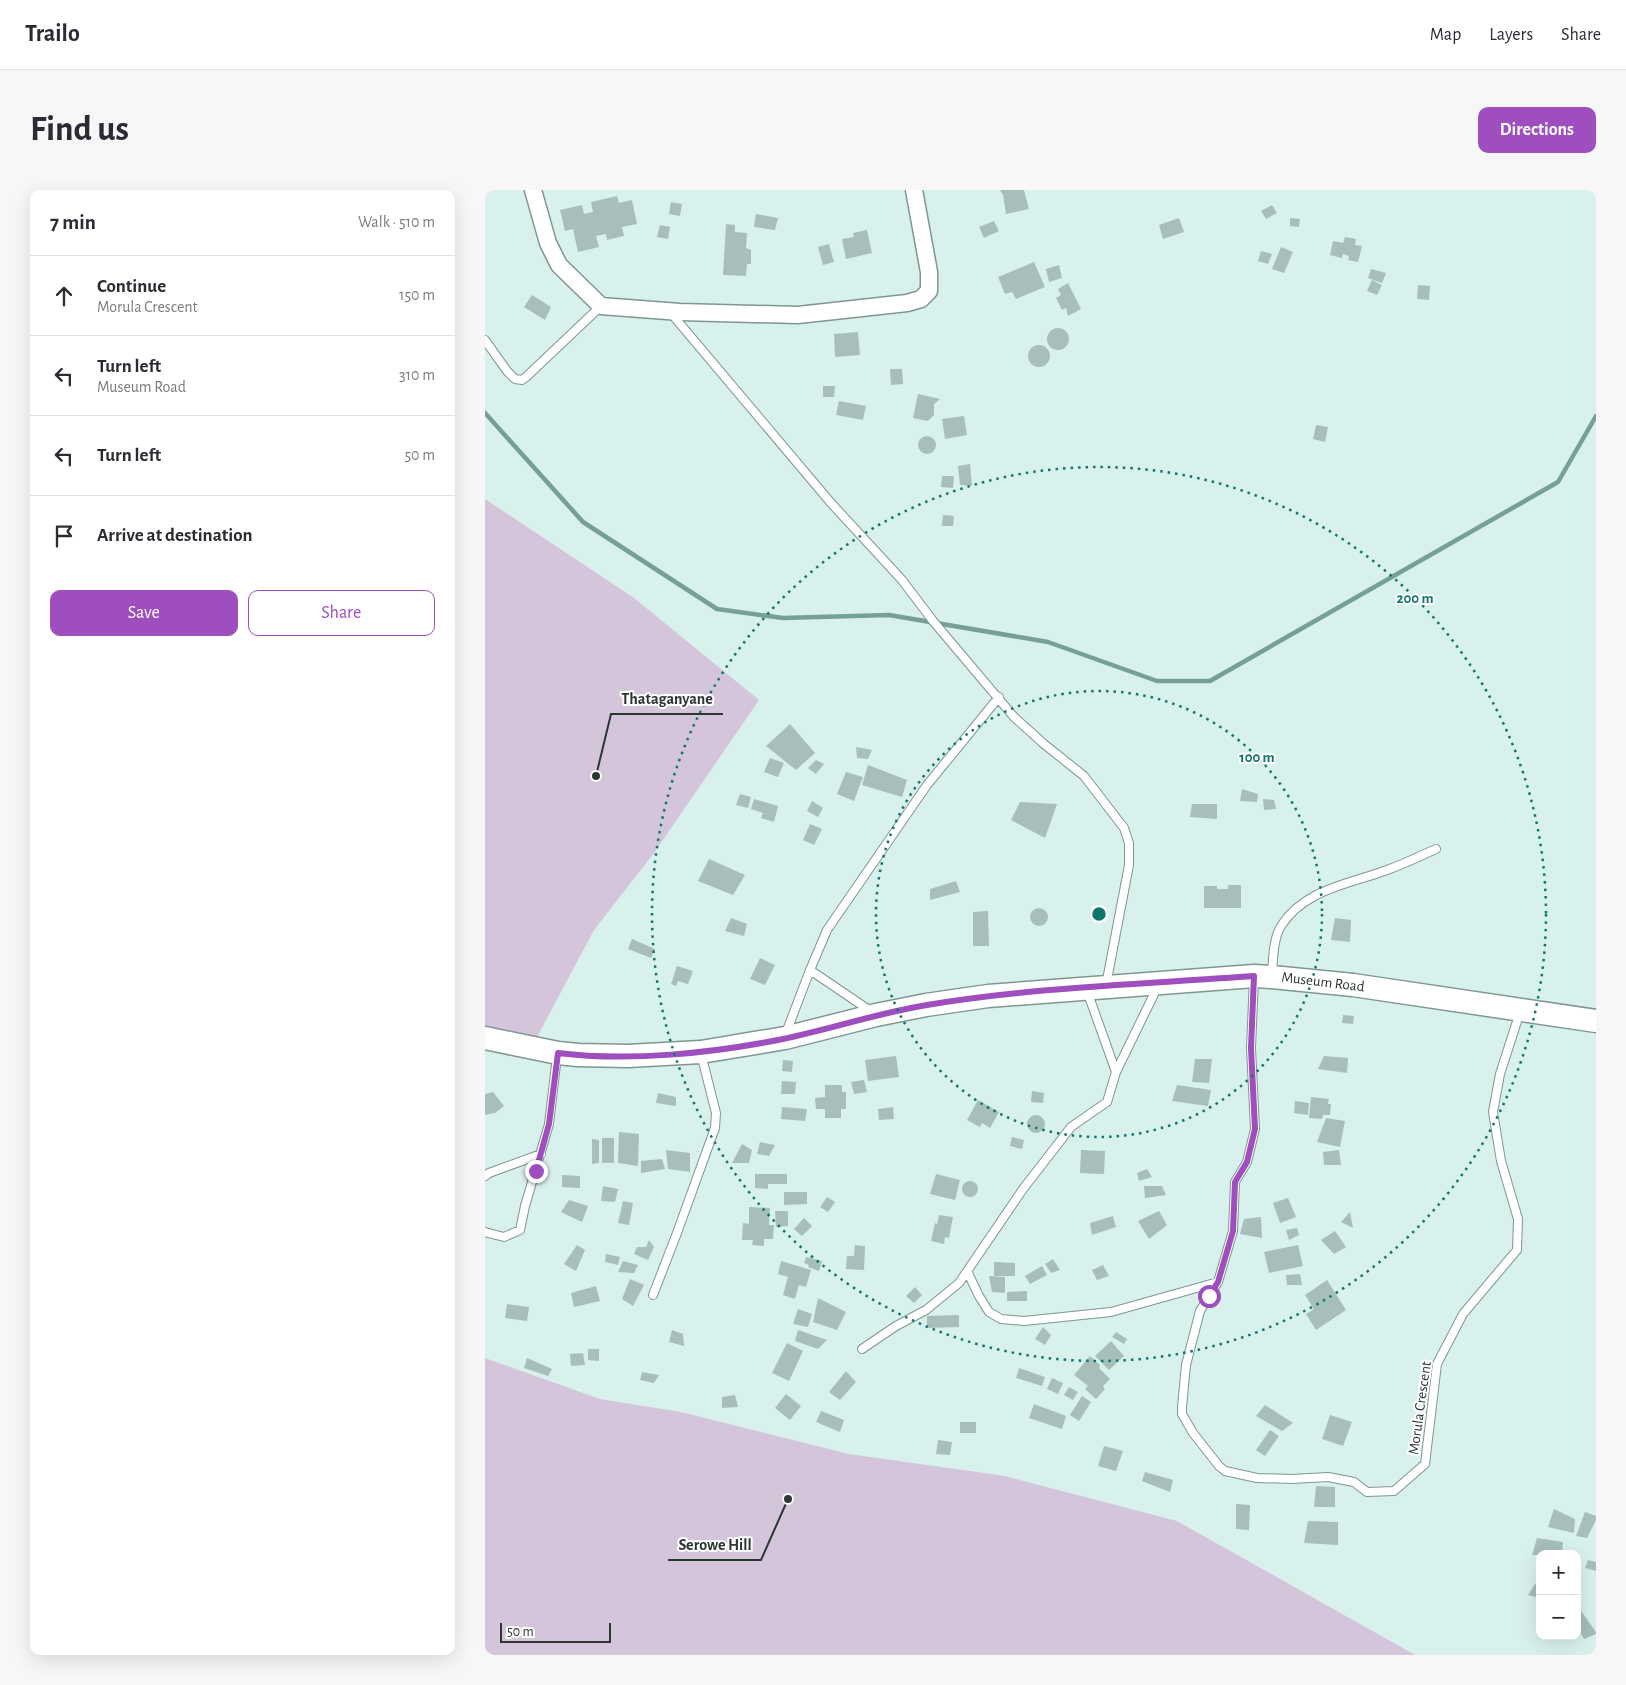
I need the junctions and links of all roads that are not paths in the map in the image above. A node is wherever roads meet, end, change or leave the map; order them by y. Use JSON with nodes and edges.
{"nodes":[{"id":1,"x":533,"y":190,"type":"edge"},
{"id":2,"x":914,"y":190,"type":"edge"},
{"id":3,"x":601,"y":306,"type":"junction"},
{"id":4,"x":669,"y":311,"type":"junction"},
{"id":5,"x":485,"y":340,"type":"edge"},
{"id":6,"x":999,"y":697,"type":"junction"},
{"id":7,"x":1437,"y":849,"type":"dead end"},
{"id":8,"x":809,"y":970,"type":"junction"},
{"id":9,"x":1263,"y":976,"type":"junction"},
{"id":10,"x":1160,"y":982,"type":"junction"},
{"id":11,"x":1096,"y":987,"type":"junction"},
{"id":12,"x":1520,"y":1010,"type":"junction"},
{"id":13,"x":876,"y":1015,"type":"junction"},
{"id":14,"x":1596,"y":1021,"type":"edge"},
{"id":15,"x":785,"y":1038,"type":"junction"},
{"id":16,"x":492,"y":1041,"type":"edge"},
{"id":17,"x":701,"y":1052,"type":"junction"},
{"id":18,"x":558,"y":1053,"type":"junction"},
{"id":19,"x":1116,"y":1072,"type":"junction"},
{"id":20,"x":541,"y":1154,"type":"junction"},
{"id":21,"x":485,"y":1176,"type":"edge"},
{"id":22,"x":485,"y":1232,"type":"edge"},
{"id":23,"x":967,"y":1271,"type":"junction"},
{"id":24,"x":1218,"y":1282,"type":"junction"},
{"id":25,"x":653,"y":1295,"type":"dead end"},
{"id":26,"x":862,"y":1349,"type":"dead end"}],
"edges":[{"from":1,"to":3,"type":"street"},
{"from":2,"to":4,"type":"street"},
{"from":3,"to":4,"type":"street"},
{"from":3,"to":5,"type":"lane"},
{"from":4,"to":6,"type":"lane"},
{"from":6,"to":8,"type":"lane"},
{"from":6,"to":11,"type":"lane"},
{"from":7,"to":9,"type":"lane","name":"Morula Crescent"},
{"from":8,"to":13,"type":"lane"},
{"from":8,"to":15,"type":"lane"},
{"from":9,"to":10,"type":"street","name":"Museum Road"},
{"from":9,"to":12,"type":"street","name":"Museum Road"},
{"from":9,"to":24,"type":"lane","name":"Morula Crescent"},
{"from":10,"to":11,"type":"street","name":"Museum Road"},
{"from":10,"to":19,"type":"lane"},
{"from":11,"to":13,"type":"street","name":"Museum Road"},
{"from":11,"to":19,"type":"lane"},
{"from":12,"to":14,"type":"street","name":"Museum Road"},
{"from":12,"to":24,"type":"lane","name":"Morula Crescent"},
{"from":13,"to":15,"type":"street","name":"Museum Road"},
{"from":15,"to":17,"type":"street","name":"Museum Road"},
{"from":16,"to":18,"type":"street","name":"Museum Road"},
{"from":17,"to":18,"type":"street","name":"Museum Road"},
{"from":17,"to":25,"type":"lane"},
{"from":18,"to":20,"type":"lane"},
{"from":19,"to":23,"type":"lane"},
{"from":20,"to":21,"type":"lane"},
{"from":20,"to":22,"type":"lane"},
{"from":23,"to":24,"type":"lane"},
{"from":23,"to":26,"type":"lane"}]}
